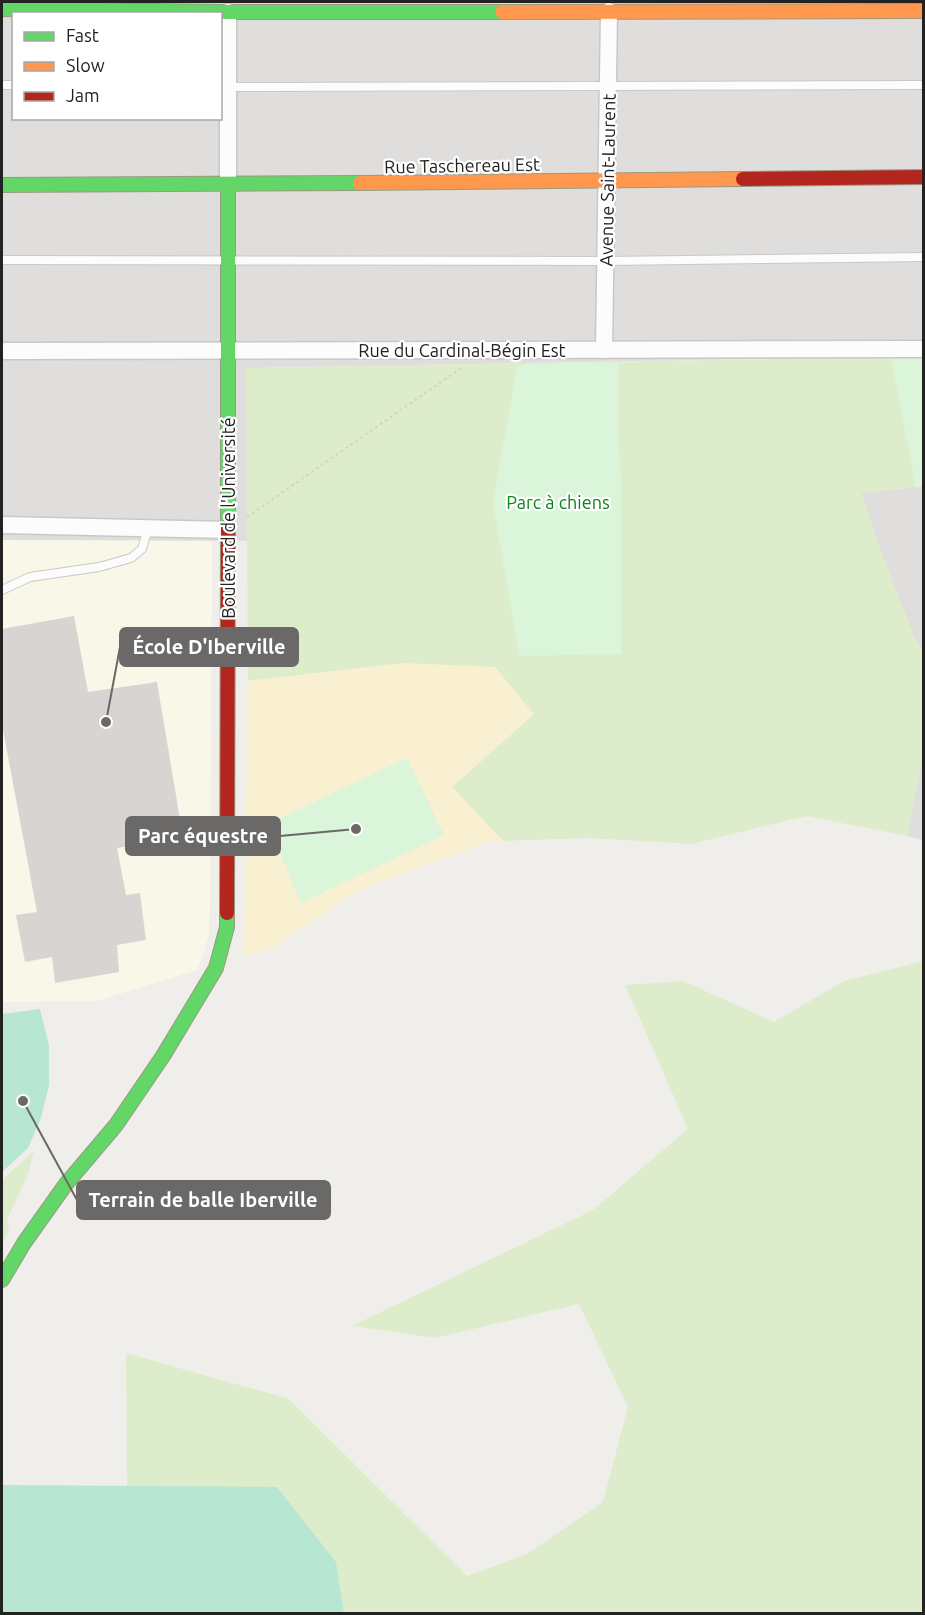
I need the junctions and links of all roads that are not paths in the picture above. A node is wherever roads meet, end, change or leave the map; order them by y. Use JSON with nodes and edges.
{"nodes":[{"id":1,"x":2,"y":9,"type":"edge"},
{"id":2,"x":609,"y":11,"type":"junction"},
{"id":3,"x":924,"y":11,"type":"edge"},
{"id":4,"x":228,"y":12,"type":"junction"},
{"id":5,"x":608,"y":85,"type":"junction"},
{"id":6,"x":924,"y":85,"type":"edge"},
{"id":7,"x":224,"y":87,"type":"edge"},
{"id":8,"x":924,"y":177,"type":"edge"},
{"id":9,"x":607,"y":181,"type":"junction"},
{"id":10,"x":2,"y":185,"type":"edge"},
{"id":11,"x":228,"y":185,"type":"junction"},
{"id":12,"x":924,"y":257,"type":"edge"},
{"id":13,"x":2,"y":260,"type":"edge"},
{"id":14,"x":228,"y":260,"type":"junction"},
{"id":15,"x":606,"y":261,"type":"junction"},
{"id":16,"x":924,"y":349,"type":"edge"},
{"id":17,"x":604,"y":350,"type":"junction"},
{"id":18,"x":2,"y":351,"type":"edge"},
{"id":19,"x":229,"y":351,"type":"junction"},
{"id":20,"x":2,"y":525,"type":"edge"},
{"id":21,"x":148,"y":528,"type":"junction"},
{"id":22,"x":227,"y":530,"type":"junction"},
{"id":23,"x":2,"y":590,"type":"edge"},
{"id":24,"x":2,"y":1280,"type":"edge"}],
"edges":[{"from":1,"to":4,"type":"street"},
{"from":2,"to":3,"type":"street"},
{"from":2,"to":4,"type":"street"},
{"from":2,"to":5,"type":"street","name":"Avenue Saint-Laurent"},
{"from":4,"to":7,"type":"street","name":"Boulevard de l'Université"},
{"from":5,"to":6,"type":"lane"},
{"from":5,"to":7,"type":"lane"},
{"from":5,"to":9,"type":"street","name":"Avenue Saint-Laurent"},
{"from":7,"to":11,"type":"street","name":"Boulevard de l'Université"},
{"from":8,"to":9,"type":"street","name":"Rue Taschereau Est"},
{"from":9,"to":11,"type":"street","name":"Rue Taschereau Est"},
{"from":9,"to":15,"type":"street","name":"Avenue Saint-Laurent"},
{"from":10,"to":11,"type":"street","name":"Rue Taschereau Est"},
{"from":11,"to":14,"type":"street","name":"Boulevard de l'Université"},
{"from":12,"to":15,"type":"lane"},
{"from":13,"to":14,"type":"lane"},
{"from":14,"to":15,"type":"lane"},
{"from":14,"to":19,"type":"street","name":"Boulevard de l'Université"},
{"from":15,"to":17,"type":"street","name":"Avenue Saint-Laurent"},
{"from":16,"to":17,"type":"street","name":"Rue du Cardinal-Bégin Est"},
{"from":17,"to":19,"type":"street","name":"Rue du Cardinal-Bégin Est"},
{"from":18,"to":19,"type":"street","name":"Rue du Cardinal-Bégin Est"},
{"from":19,"to":22,"type":"street","name":"Boulevard de l'Université"},
{"from":20,"to":21,"type":"street"},
{"from":21,"to":22,"type":"street"},
{"from":21,"to":23,"type":"lane"},
{"from":22,"to":24,"type":"street","name":"Boulevard de l'Université"}]}
